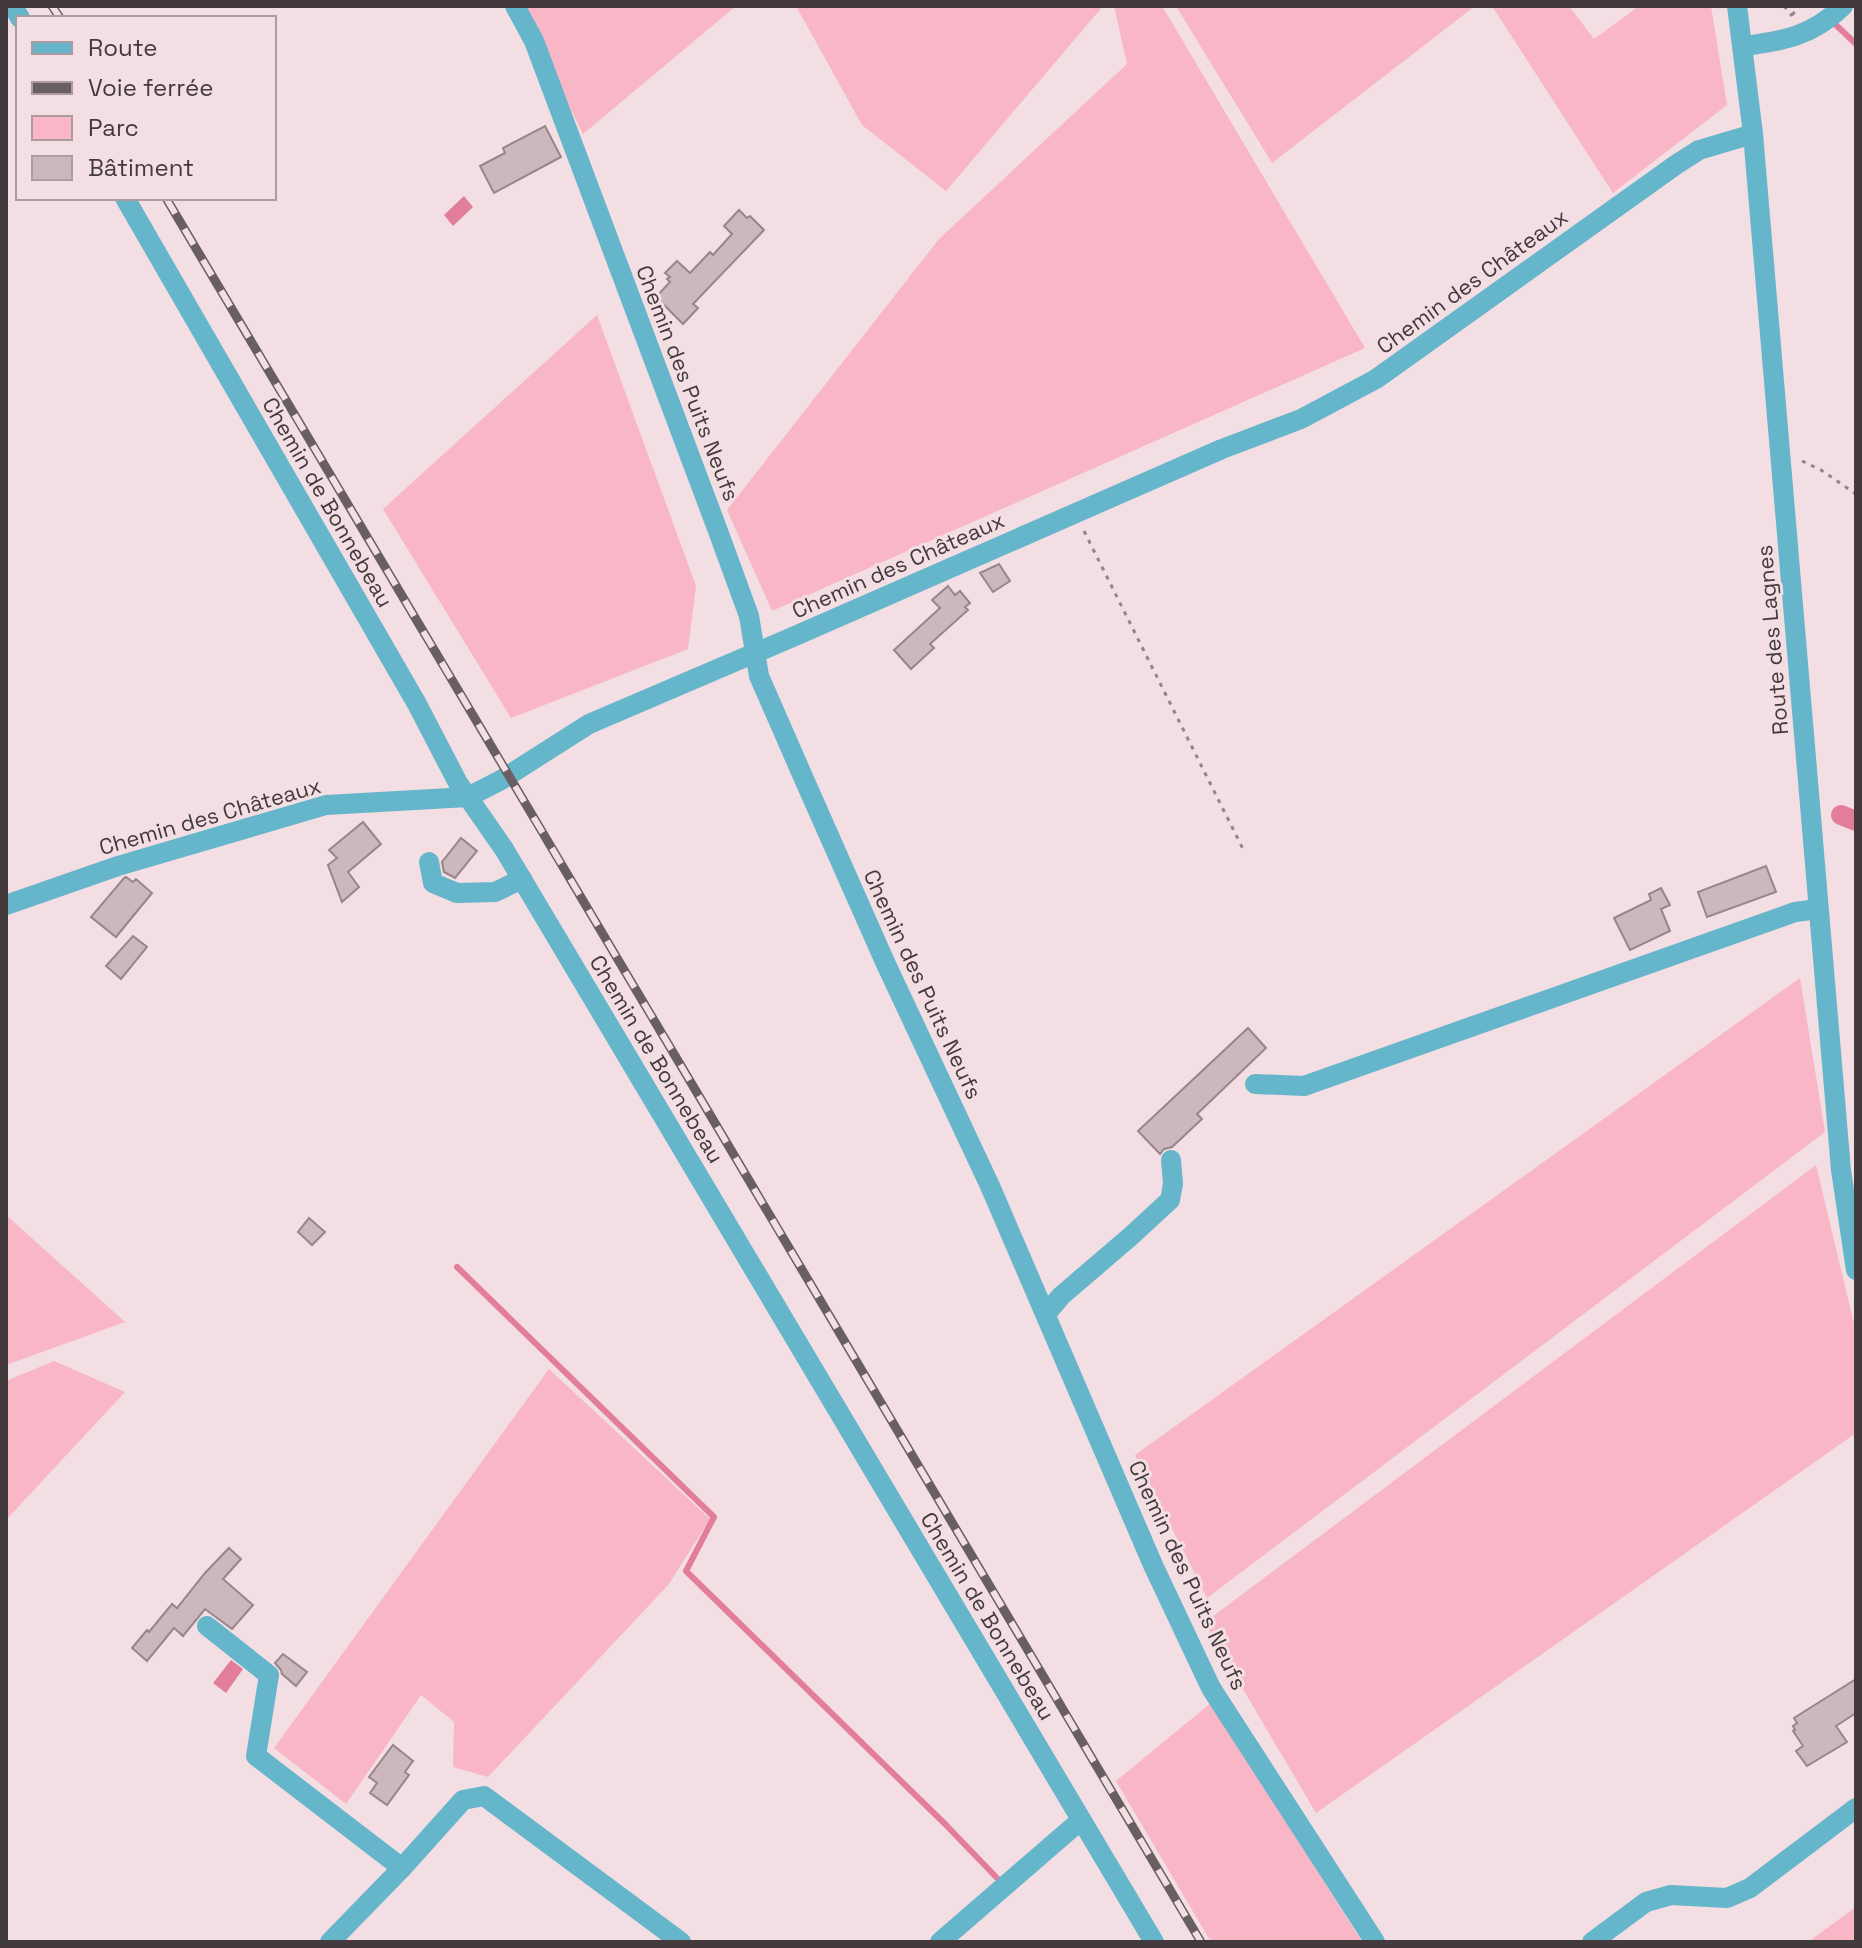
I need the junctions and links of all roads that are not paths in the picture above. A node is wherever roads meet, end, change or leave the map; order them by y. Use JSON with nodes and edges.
{"nodes":[{"id":1,"x":515,"y":6,"type":"edge"},
{"id":2,"x":1737,"y":6,"type":"edge"},
{"id":3,"x":1843,"y":6,"type":"edge"},
{"id":4,"x":1743,"y":46,"type":"junction"},
{"id":5,"x":1753,"y":134,"type":"junction"},
{"id":6,"x":126,"y":200,"type":"edge"},
{"id":7,"x":755,"y":652,"type":"junction"},
{"id":8,"x":468,"y":797,"type":"junction"},
{"id":9,"x":429,"y":862,"type":"dead end"},
{"id":10,"x":522,"y":879,"type":"junction"},
{"id":11,"x":6,"y":905,"type":"edge"},
{"id":12,"x":1818,"y":909,"type":"junction"},
{"id":13,"x":1255,"y":1084,"type":"dead end"},
{"id":14,"x":1171,"y":1160,"type":"dead end"},
{"id":15,"x":1856,"y":1270,"type":"edge"},
{"id":16,"x":1046,"y":1314,"type":"junction"},
{"id":17,"x":207,"y":1626,"type":"dead end"},
{"id":18,"x":1856,"y":1808,"type":"edge"},
{"id":19,"x":1081,"y":1820,"type":"junction"},
{"id":20,"x":402,"y":1868,"type":"junction"},
{"id":21,"x":330,"y":1942,"type":"edge"},
{"id":22,"x":681,"y":1942,"type":"edge"},
{"id":23,"x":940,"y":1942,"type":"edge"},
{"id":24,"x":1154,"y":1942,"type":"edge"},
{"id":25,"x":1375,"y":1942,"type":"edge"},
{"id":26,"x":1592,"y":1942,"type":"edge"}],
"edges":[{"from":1,"to":7,"type":"street","name":"Chemin des Puits Neufs"},
{"from":2,"to":4,"type":"street","name":"Route des Lagnes"},
{"from":3,"to":4,"type":"street"},
{"from":4,"to":5,"type":"street","name":"Route des Lagnes"},
{"from":5,"to":7,"type":"street","name":"Chemin des Châteaux"},
{"from":5,"to":12,"type":"street","name":"Route des Lagnes"},
{"from":6,"to":8,"type":"street","name":"Chemin de Bonnebeau"},
{"from":7,"to":8,"type":"street","name":"Chemin des Châteaux"},
{"from":7,"to":16,"type":"street","name":"Chemin des Puits Neufs"},
{"from":8,"to":10,"type":"street","name":"Chemin de Bonnebeau"},
{"from":8,"to":11,"type":"street","name":"Chemin des Châteaux"},
{"from":9,"to":10,"type":"street"},
{"from":10,"to":19,"type":"street","name":"Chemin de Bonnebeau"},
{"from":12,"to":13,"type":"street"},
{"from":12,"to":15,"type":"street","name":"Route des Lagnes"},
{"from":14,"to":16,"type":"street"},
{"from":16,"to":25,"type":"street","name":"Chemin des Puits Neufs"},
{"from":17,"to":20,"type":"street"},
{"from":18,"to":26,"type":"street"},
{"from":19,"to":23,"type":"street"},
{"from":19,"to":24,"type":"street","name":"Chemin de Bonnebeau"},
{"from":20,"to":21,"type":"street"},
{"from":20,"to":22,"type":"street"}]}
